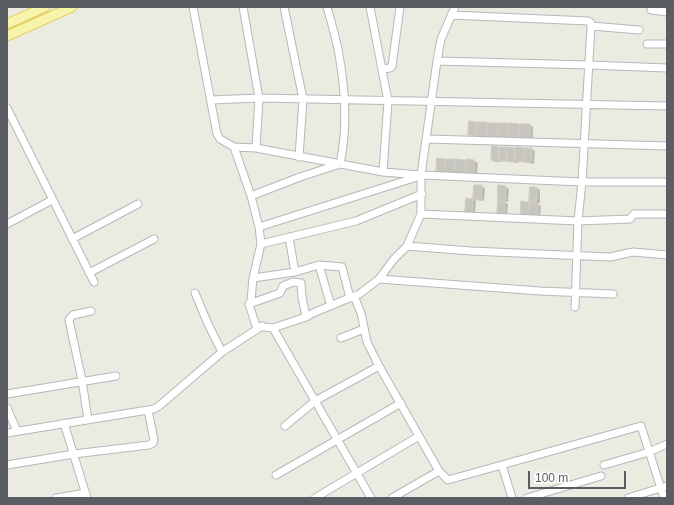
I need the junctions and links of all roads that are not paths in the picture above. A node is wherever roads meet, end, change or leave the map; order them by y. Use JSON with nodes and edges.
{"nodes":[{"id":1,"x":45,"y":7,"type":"edge"},
{"id":2,"x":72,"y":7,"type":"edge"},
{"id":3,"x":193,"y":7,"type":"edge"},
{"id":4,"x":242,"y":7,"type":"edge"},
{"id":5,"x":284,"y":7,"type":"edge"},
{"id":6,"x":327,"y":7,"type":"edge"},
{"id":7,"x":370,"y":7,"type":"edge"},
{"id":8,"x":400,"y":7,"type":"edge"},
{"id":9,"x":455,"y":7,"type":"edge"},
{"id":10,"x":32,"y":10,"type":"edge"},
{"id":11,"x":651,"y":10,"type":"dead end"},
{"id":12,"x":50,"y":11,"type":"edge"},
{"id":13,"x":667,"y":12,"type":"edge"},
{"id":14,"x":451,"y":15,"type":"junction"},
{"id":15,"x":7,"y":24,"type":"edge"},
{"id":16,"x":591,"y":26,"type":"junction"},
{"id":17,"x":638,"y":30,"type":"dead end"},
{"id":18,"x":7,"y":36,"type":"edge"},
{"id":19,"x":648,"y":44,"type":"dead end"},
{"id":20,"x":667,"y":44,"type":"edge"},
{"id":21,"x":437,"y":61,"type":"junction"},
{"id":22,"x":589,"y":65,"type":"junction"},
{"id":23,"x":667,"y":68,"type":"edge"},
{"id":24,"x":382,"y":69,"type":"junction"},
{"id":25,"x":259,"y":98,"type":"junction"},
{"id":26,"x":303,"y":99,"type":"junction"},
{"id":27,"x":212,"y":100,"type":"junction"},
{"id":28,"x":344,"y":100,"type":"junction"},
{"id":29,"x":388,"y":101,"type":"junction"},
{"id":30,"x":432,"y":102,"type":"junction"},
{"id":31,"x":586,"y":105,"type":"junction"},
{"id":32,"x":667,"y":106,"type":"edge"},
{"id":33,"x":7,"y":108,"type":"edge"},
{"id":34,"x":427,"y":139,"type":"junction"},
{"id":35,"x":584,"y":144,"type":"junction"},
{"id":36,"x":667,"y":146,"type":"edge"},
{"id":37,"x":234,"y":147,"type":"junction"},
{"id":38,"x":256,"y":148,"type":"junction"},
{"id":39,"x":299,"y":157,"type":"junction"},
{"id":40,"x":340,"y":164,"type":"junction"},
{"id":41,"x":383,"y":172,"type":"junction"},
{"id":42,"x":421,"y":175,"type":"junction"},
{"id":43,"x":582,"y":182,"type":"junction"},
{"id":44,"x":667,"y":182,"type":"edge"},
{"id":45,"x":422,"y":194,"type":"junction"},
{"id":46,"x":251,"y":196,"type":"junction"},
{"id":47,"x":52,"y":200,"type":"junction"},
{"id":48,"x":138,"y":204,"type":"dead end"},
{"id":49,"x":422,"y":214,"type":"junction"},
{"id":50,"x":667,"y":214,"type":"edge"},
{"id":51,"x":578,"y":221,"type":"junction"},
{"id":52,"x":7,"y":224,"type":"edge"},
{"id":53,"x":259,"y":226,"type":"junction"},
{"id":54,"x":289,"y":238,"type":"junction"},
{"id":55,"x":72,"y":239,"type":"junction"},
{"id":56,"x":154,"y":239,"type":"dead end"},
{"id":57,"x":261,"y":244,"type":"junction"},
{"id":58,"x":407,"y":246,"type":"junction"},
{"id":59,"x":667,"y":255,"type":"edge"},
{"id":60,"x":576,"y":256,"type":"junction"},
{"id":61,"x":319,"y":265,"type":"junction"},
{"id":62,"x":89,"y":272,"type":"junction"},
{"id":63,"x":295,"y":272,"type":"junction"},
{"id":64,"x":252,"y":278,"type":"junction"},
{"id":65,"x":379,"y":279,"type":"junction"},
{"id":66,"x":94,"y":282,"type":"dead end"},
{"id":67,"x":575,"y":292,"type":"junction"},
{"id":68,"x":195,"y":293,"type":"dead end"},
{"id":69,"x":613,"y":294,"type":"dead end"},
{"id":70,"x":352,"y":297,"type":"junction"},
{"id":71,"x":249,"y":304,"type":"junction"},
{"id":72,"x":331,"y":306,"type":"junction"},
{"id":73,"x":575,"y":307,"type":"dead end"},
{"id":74,"x":91,"y":311,"type":"dead end"},
{"id":75,"x":306,"y":317,"type":"junction"},
{"id":76,"x":262,"y":326,"type":"junction"},
{"id":77,"x":273,"y":328,"type":"junction"},
{"id":78,"x":364,"y":329,"type":"junction"},
{"id":79,"x":341,"y":338,"type":"dead end"},
{"id":80,"x":222,"y":352,"type":"junction"},
{"id":81,"x":379,"y":366,"type":"junction"},
{"id":82,"x":116,"y":376,"type":"dead end"},
{"id":83,"x":82,"y":380,"type":"junction"},
{"id":84,"x":7,"y":394,"type":"edge"},
{"id":85,"x":315,"y":401,"type":"junction"},
{"id":86,"x":401,"y":403,"type":"junction"},
{"id":87,"x":7,"y":408,"type":"edge"},
{"id":88,"x":148,"y":410,"type":"junction"},
{"id":89,"x":88,"y":420,"type":"junction"},
{"id":90,"x":64,"y":423,"type":"junction"},
{"id":91,"x":285,"y":426,"type":"dead end"},
{"id":92,"x":17,"y":431,"type":"junction"},
{"id":93,"x":7,"y":433,"type":"edge"},
{"id":94,"x":419,"y":436,"type":"junction"},
{"id":95,"x":337,"y":440,"type":"junction"},
{"id":96,"x":667,"y":444,"type":"edge"},
{"id":97,"x":649,"y":452,"type":"junction"},
{"id":98,"x":74,"y":454,"type":"junction"},
{"id":99,"x":7,"y":465,"type":"edge"},
{"id":100,"x":502,"y":465,"type":"junction"},
{"id":101,"x":604,"y":465,"type":"dead end"},
{"id":102,"x":439,"y":471,"type":"junction"},
{"id":103,"x":356,"y":474,"type":"junction"},
{"id":104,"x":276,"y":475,"type":"dead end"},
{"id":105,"x":600,"y":476,"type":"dead end"},
{"id":106,"x":664,"y":487,"type":"edge"},
{"id":107,"x":87,"y":495,"type":"edge"},
{"id":108,"x":56,"y":498,"type":"edge"},
{"id":109,"x":315,"y":498,"type":"edge"},
{"id":110,"x":371,"y":498,"type":"edge"},
{"id":111,"x":392,"y":498,"type":"edge"},
{"id":112,"x":512,"y":498,"type":"edge"},
{"id":113,"x":527,"y":498,"type":"edge"},
{"id":114,"x":628,"y":498,"type":"edge"},
{"id":115,"x":664,"y":498,"type":"edge"}],
"edges":[{"from":1,"to":10,"type":"main road"},
{"from":2,"to":12,"type":"main road"},
{"from":3,"to":27,"type":"street"},
{"from":4,"to":25,"type":"street"},
{"from":5,"to":26,"type":"street"},
{"from":6,"to":28,"type":"street"},
{"from":7,"to":24,"type":"street"},
{"from":8,"to":24,"type":"street"},
{"from":9,"to":14,"type":"street"},
{"from":10,"to":15,"type":"main road"},
{"from":11,"to":13,"type":"street"},
{"from":12,"to":18,"type":"main road"},
{"from":14,"to":16,"type":"street"},
{"from":14,"to":21,"type":"street"},
{"from":16,"to":17,"type":"street"},
{"from":16,"to":22,"type":"street"},
{"from":19,"to":20,"type":"street"},
{"from":21,"to":22,"type":"street"},
{"from":21,"to":30,"type":"street"},
{"from":22,"to":23,"type":"street"},
{"from":22,"to":31,"type":"street"},
{"from":24,"to":29,"type":"street"},
{"from":25,"to":26,"type":"street"},
{"from":25,"to":27,"type":"street"},
{"from":25,"to":38,"type":"street"},
{"from":26,"to":28,"type":"street"},
{"from":26,"to":39,"type":"street"},
{"from":27,"to":37,"type":"street"},
{"from":28,"to":29,"type":"street"},
{"from":28,"to":40,"type":"street"},
{"from":29,"to":30,"type":"street"},
{"from":29,"to":41,"type":"street"},
{"from":30,"to":31,"type":"street"},
{"from":30,"to":34,"type":"street"},
{"from":31,"to":32,"type":"street"},
{"from":31,"to":35,"type":"street"},
{"from":33,"to":47,"type":"street"},
{"from":34,"to":35,"type":"street"},
{"from":34,"to":42,"type":"street"},
{"from":35,"to":36,"type":"street"},
{"from":35,"to":43,"type":"street"},
{"from":37,"to":38,"type":"street"},
{"from":37,"to":46,"type":"street"},
{"from":38,"to":39,"type":"street"},
{"from":39,"to":40,"type":"street"},
{"from":40,"to":41,"type":"street"},
{"from":40,"to":46,"type":"street"},
{"from":41,"to":42,"type":"street"},
{"from":42,"to":43,"type":"street"},
{"from":42,"to":45,"type":"street"},
{"from":42,"to":53,"type":"street"},
{"from":43,"to":44,"type":"street"},
{"from":43,"to":51,"type":"street"},
{"from":45,"to":49,"type":"street"},
{"from":45,"to":54,"type":"street"},
{"from":46,"to":53,"type":"street"},
{"from":47,"to":52,"type":"street"},
{"from":47,"to":55,"type":"street"},
{"from":48,"to":55,"type":"street"},
{"from":49,"to":51,"type":"street"},
{"from":49,"to":58,"type":"street"},
{"from":50,"to":51,"type":"street"},
{"from":51,"to":60,"type":"street"},
{"from":53,"to":57,"type":"street"},
{"from":54,"to":57,"type":"street"},
{"from":54,"to":63,"type":"street"},
{"from":55,"to":62,"type":"street"},
{"from":56,"to":62,"type":"street"},
{"from":57,"to":64,"type":"street"},
{"from":58,"to":60,"type":"street"},
{"from":58,"to":65,"type":"street"},
{"from":59,"to":60,"type":"street"},
{"from":60,"to":67,"type":"street"},
{"from":61,"to":63,"type":"street"},
{"from":61,"to":70,"type":"street"},
{"from":61,"to":72,"type":"street"},
{"from":62,"to":66,"type":"street"},
{"from":63,"to":64,"type":"street"},
{"from":64,"to":71,"type":"street"},
{"from":65,"to":67,"type":"street"},
{"from":65,"to":70,"type":"street"},
{"from":67,"to":69,"type":"street"},
{"from":67,"to":73,"type":"street"},
{"from":68,"to":80,"type":"street"},
{"from":70,"to":72,"type":"street"},
{"from":70,"to":78,"type":"street"},
{"from":71,"to":75,"type":"street"},
{"from":71,"to":76,"type":"street"},
{"from":72,"to":75,"type":"street"},
{"from":74,"to":83,"type":"street"},
{"from":75,"to":77,"type":"street"},
{"from":76,"to":77,"type":"street"},
{"from":76,"to":80,"type":"street"},
{"from":77,"to":85,"type":"street"},
{"from":78,"to":79,"type":"street"},
{"from":78,"to":81,"type":"street"},
{"from":80,"to":88,"type":"street"},
{"from":81,"to":85,"type":"street"},
{"from":81,"to":86,"type":"street"},
{"from":82,"to":83,"type":"street"},
{"from":83,"to":84,"type":"street"},
{"from":83,"to":89,"type":"street"},
{"from":85,"to":91,"type":"street"},
{"from":85,"to":95,"type":"street"},
{"from":86,"to":94,"type":"street"},
{"from":86,"to":95,"type":"street"},
{"from":87,"to":92,"type":"street"},
{"from":88,"to":89,"type":"street"},
{"from":88,"to":98,"type":"street"},
{"from":89,"to":90,"type":"street"},
{"from":90,"to":92,"type":"street"},
{"from":90,"to":98,"type":"street"},
{"from":92,"to":93,"type":"street"},
{"from":94,"to":102,"type":"street"},
{"from":94,"to":103,"type":"street"},
{"from":95,"to":103,"type":"street"},
{"from":95,"to":104,"type":"street"},
{"from":96,"to":97,"type":"street"},
{"from":97,"to":100,"type":"street"},
{"from":97,"to":101,"type":"street"},
{"from":97,"to":106,"type":"street"},
{"from":98,"to":99,"type":"street"},
{"from":98,"to":107,"type":"street"},
{"from":100,"to":102,"type":"street"},
{"from":100,"to":112,"type":"street"},
{"from":102,"to":111,"type":"street"},
{"from":103,"to":109,"type":"street"},
{"from":103,"to":110,"type":"street"},
{"from":105,"to":113,"type":"street"},
{"from":106,"to":114,"type":"street"},
{"from":106,"to":115,"type":"street"},
{"from":107,"to":108,"type":"street"}]}
